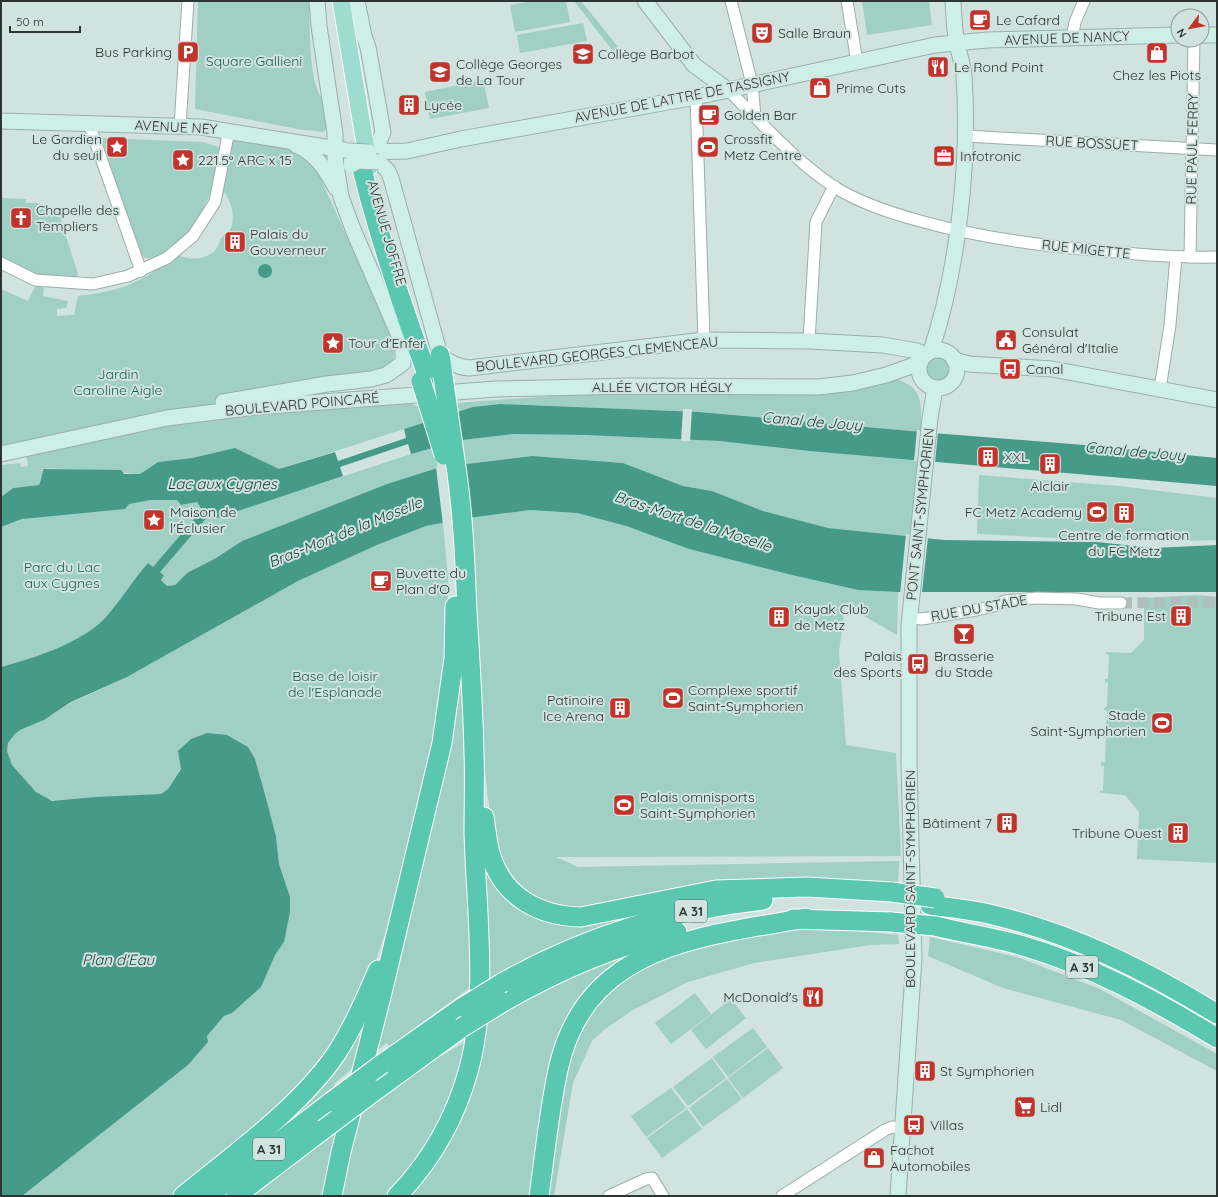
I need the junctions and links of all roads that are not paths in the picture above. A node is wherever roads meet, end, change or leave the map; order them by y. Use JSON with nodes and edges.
{"nodes":[{"id":1,"x":188,"y":1,"type":"edge"},
{"id":2,"x":317,"y":1,"type":"edge"},
{"id":3,"x":331,"y":1,"type":"edge"},
{"id":4,"x":341,"y":1,"type":"edge"},
{"id":5,"x":357,"y":1,"type":"edge"},
{"id":6,"x":644,"y":1,"type":"edge"},
{"id":7,"x":732,"y":1,"type":"edge"},
{"id":8,"x":847,"y":1,"type":"edge"},
{"id":9,"x":953,"y":1,"type":"edge"},
{"id":10,"x":1084,"y":1,"type":"edge"},
{"id":11,"x":1170,"y":35,"type":"edge"},
{"id":12,"x":1072,"y":38,"type":"junction"},
{"id":13,"x":956,"y":43,"type":"junction"},
{"id":14,"x":1194,"y":48,"type":"edge"},
{"id":15,"x":857,"y":62,"type":"junction"},
{"id":16,"x":752,"y":84,"type":"junction"},
{"id":17,"x":728,"y":90,"type":"junction"},
{"id":18,"x":696,"y":97,"type":"junction"},
{"id":19,"x":755,"y":116,"type":"junction"},
{"id":20,"x":1,"y":121,"type":"edge"},
{"id":21,"x":89,"y":124,"type":"junction"},
{"id":22,"x":180,"y":126,"type":"junction"},
{"id":23,"x":229,"y":130,"type":"junction"},
{"id":24,"x":966,"y":136,"type":"junction"},
{"id":25,"x":278,"y":138,"type":"junction"},
{"id":26,"x":1192,"y":149,"type":"junction"},
{"id":27,"x":1217,"y":150,"type":"edge"},
{"id":28,"x":407,"y":151,"type":"junction"},
{"id":29,"x":367,"y":159,"type":"junction"},
{"id":30,"x":834,"y":186,"type":"junction"},
{"id":31,"x":340,"y":191,"type":"junction"},
{"id":32,"x":956,"y":231,"type":"junction"},
{"id":33,"x":1176,"y":257,"type":"junction"},
{"id":34,"x":1190,"y":257,"type":"junction"},
{"id":35,"x":1217,"y":257,"type":"edge"},
{"id":36,"x":1,"y":263,"type":"edge"},
{"id":37,"x":141,"y":271,"type":"junction"},
{"id":38,"x":943,"y":316,"type":"junction"},
{"id":39,"x":704,"y":340,"type":"junction"},
{"id":40,"x":809,"y":341,"type":"junction"},
{"id":41,"x":404,"y":347,"type":"junction"},
{"id":42,"x":440,"y":355,"type":"junction"},
{"id":43,"x":925,"y":356,"type":"junction"},
{"id":44,"x":951,"y":356,"type":"junction"},
{"id":45,"x":996,"y":366,"type":"junction"},
{"id":46,"x":886,"y":375,"type":"junction"},
{"id":47,"x":922,"y":379,"type":"junction"},
{"id":48,"x":953,"y":380,"type":"junction"},
{"id":49,"x":433,"y":382,"type":"junction"},
{"id":50,"x":935,"y":388,"type":"junction"},
{"id":51,"x":1160,"y":389,"type":"junction"},
{"id":52,"x":1217,"y":400,"type":"edge"},
{"id":53,"x":167,"y":418,"type":"junction"},
{"id":54,"x":1,"y":454,"type":"edge"},
{"id":55,"x":460,"y":551,"type":"junction"},
{"id":56,"x":1121,"y":603,"type":"tunnel mouth"},
{"id":57,"x":910,"y":614,"type":"junction"},
{"id":58,"x":474,"y":752,"type":"junction"},
{"id":59,"x":418,"y":846,"type":"junction"},
{"id":60,"x":892,"y":896,"type":"junction"},
{"id":61,"x":806,"y":918,"type":"junction"},
{"id":62,"x":1217,"y":1014,"type":"edge"},
{"id":63,"x":1217,"y":1038,"type":"edge"},
{"id":64,"x":902,"y":1128,"type":"junction"},
{"id":65,"x":183,"y":1196,"type":"edge"},
{"id":66,"x":208,"y":1196,"type":"edge"},
{"id":67,"x":236,"y":1196,"type":"edge"},
{"id":68,"x":332,"y":1196,"type":"edge"},
{"id":69,"x":397,"y":1196,"type":"edge"},
{"id":70,"x":539,"y":1196,"type":"edge"},
{"id":71,"x":609,"y":1196,"type":"edge"},
{"id":72,"x":663,"y":1196,"type":"edge"},
{"id":73,"x":782,"y":1196,"type":"edge"},
{"id":74,"x":898,"y":1196,"type":"edge"}],
"edges":[{"from":1,"to":22,"type":"street"},
{"from":2,"to":29,"type":"street","name":"AVENUE JOFFRE"},
{"from":3,"to":29,"type":"main road","name":"AVENUE JOFFRE"},
{"from":4,"to":29,"type":"main road","name":"AVENUE JOFFRE"},
{"from":5,"to":29,"type":"street"},
{"from":6,"to":17,"type":"street"},
{"from":7,"to":16,"type":"street"},
{"from":8,"to":15,"type":"street"},
{"from":9,"to":13,"type":"street"},
{"from":10,"to":12,"type":"street"},
{"from":11,"to":12,"type":"street","name":"AVENUE DE NANCY"},
{"from":12,"to":13,"type":"street","name":"AVENUE DE NANCY"},
{"from":13,"to":15,"type":"street","name":"AVENUE DE LATTRE DE TASSIGNY"},
{"from":13,"to":24,"type":"street"},
{"from":14,"to":26,"type":"street","name":"RUE PAUL FERRY"},
{"from":15,"to":16,"type":"street","name":"AVENUE DE LATTRE DE TASSIGNY"},
{"from":16,"to":17,"type":"street","name":"AVENUE DE LATTRE DE TASSIGNY"},
{"from":16,"to":19,"type":"street"},
{"from":17,"to":18,"type":"street","name":"AVENUE DE LATTRE DE TASSIGNY"},
{"from":17,"to":19,"type":"street","name":"RUE MIGETTE"},
{"from":18,"to":28,"type":"street","name":"AVENUE DE LATTRE DE TASSIGNY"},
{"from":18,"to":39,"type":"street"},
{"from":19,"to":30,"type":"street","name":"RUE MIGETTE"},
{"from":20,"to":21,"type":"street","name":"AVENUE NEY"},
{"from":21,"to":22,"type":"street","name":"AVENUE NEY"},
{"from":21,"to":37,"type":"street"},
{"from":22,"to":23,"type":"street","name":"AVENUE NEY"},
{"from":23,"to":25,"type":"street","name":"AVENUE NEY"},
{"from":23,"to":37,"type":"street"},
{"from":24,"to":26,"type":"street","name":"RUE BOSSUET"},
{"from":24,"to":32,"type":"street"},
{"from":25,"to":29,"type":"street","name":"AVENUE NEY"},
{"from":25,"to":31,"type":"street"},
{"from":26,"to":27,"type":"street","name":"RUE BOSSUET"},
{"from":26,"to":34,"type":"street","name":"RUE PAUL FERRY"},
{"from":28,"to":29,"type":"street","name":"AVENUE DE LATTRE DE TASSIGNY"},
{"from":28,"to":29,"type":"street","name":"AVENUE JOFFRE"},
{"from":29,"to":31,"type":"street","name":"AVENUE JOFFRE"},
{"from":29,"to":31,"type":"street"},
{"from":29,"to":42,"type":"street","name":"AVENUE JOFFRE"},
{"from":29,"to":49,"type":"highway","name":"AVENUE JOFFRE"},
{"from":30,"to":32,"type":"street","name":"RUE MIGETTE"},
{"from":30,"to":40,"type":"street"},
{"from":31,"to":41,"type":"street","name":"AVENUE JOFFRE"},
{"from":32,"to":33,"type":"street","name":"RUE MIGETTE"},
{"from":32,"to":38,"type":"street"},
{"from":33,"to":34,"type":"street","name":"RUE MIGETTE"},
{"from":33,"to":51,"type":"street"},
{"from":34,"to":35,"type":"street","name":"RUE MIGETTE"},
{"from":36,"to":37,"type":"street"},
{"from":38,"to":43,"type":"street"},
{"from":38,"to":44,"type":"street"},
{"from":39,"to":40,"type":"street","name":"BOULEVARD GEORGES CLEMENCEAU"},
{"from":39,"to":42,"type":"street","name":"BOULEVARD GEORGES CLEMENCEAU"},
{"from":40,"to":43,"type":"street","name":"BOULEVARD GEORGES CLEMENCEAU"},
{"from":41,"to":49,"type":"highway"},
{"from":41,"to":53,"type":"street","name":"BOULEVARD POINCARÉ"},
{"from":42,"to":49,"type":"highway"},
{"from":43,"to":44,"type":"street"},
{"from":43,"to":46,"type":"street","name":"ALLÉE VICTOR HÉGLY"},
{"from":43,"to":47,"type":"street"},
{"from":44,"to":45,"type":"street"},
{"from":44,"to":48,"type":"street"},
{"from":45,"to":48,"type":"street"},
{"from":45,"to":51,"type":"street"},
{"from":46,"to":47,"type":"street","name":"ALLÉE VICTOR HÉGLY"},
{"from":46,"to":49,"type":"street","name":"ALLÉE VICTOR HÉGLY"},
{"from":47,"to":50,"type":"street"},
{"from":48,"to":50,"type":"street"},
{"from":49,"to":53,"type":"street","name":"BOULEVARD POINCARÉ"},
{"from":49,"to":55,"type":"highway","bridge":true},
{"from":50,"to":57,"type":"street","name":"PONT SAINT-SYMPHORIEN"},
{"from":51,"to":52,"type":"street"},
{"from":53,"to":54,"type":"street","name":"BOULEVARD POINCARÉ"},
{"from":55,"to":58,"type":"highway"},
{"from":55,"to":59,"type":"highway"},
{"from":56,"to":57,"type":"street","name":"RUE DU STADE"},
{"from":57,"to":64,"type":"street","name":"BOULEVARD SAINT-SYMPHORIEN"},
{"from":58,"to":60,"type":"highway"},
{"from":58,"to":69,"type":"highway"},
{"from":59,"to":65,"type":"highway"},
{"from":59,"to":68,"type":"highway"},
{"from":60,"to":62,"type":"highway","number":"A 31","bridge":true},
{"from":60,"to":66,"type":"highway","number":"A 31","bridge":true},
{"from":61,"to":63,"type":"highway","number":"A 31","bridge":true},
{"from":61,"to":67,"type":"highway","number":"A 31","bridge":true},
{"from":61,"to":70,"type":"highway"},
{"from":64,"to":73,"type":"street"},
{"from":64,"to":74,"type":"street","name":"BOULEVARD SAINT-SYMPHORIEN"},
{"from":71,"to":72,"type":"street"}]}
